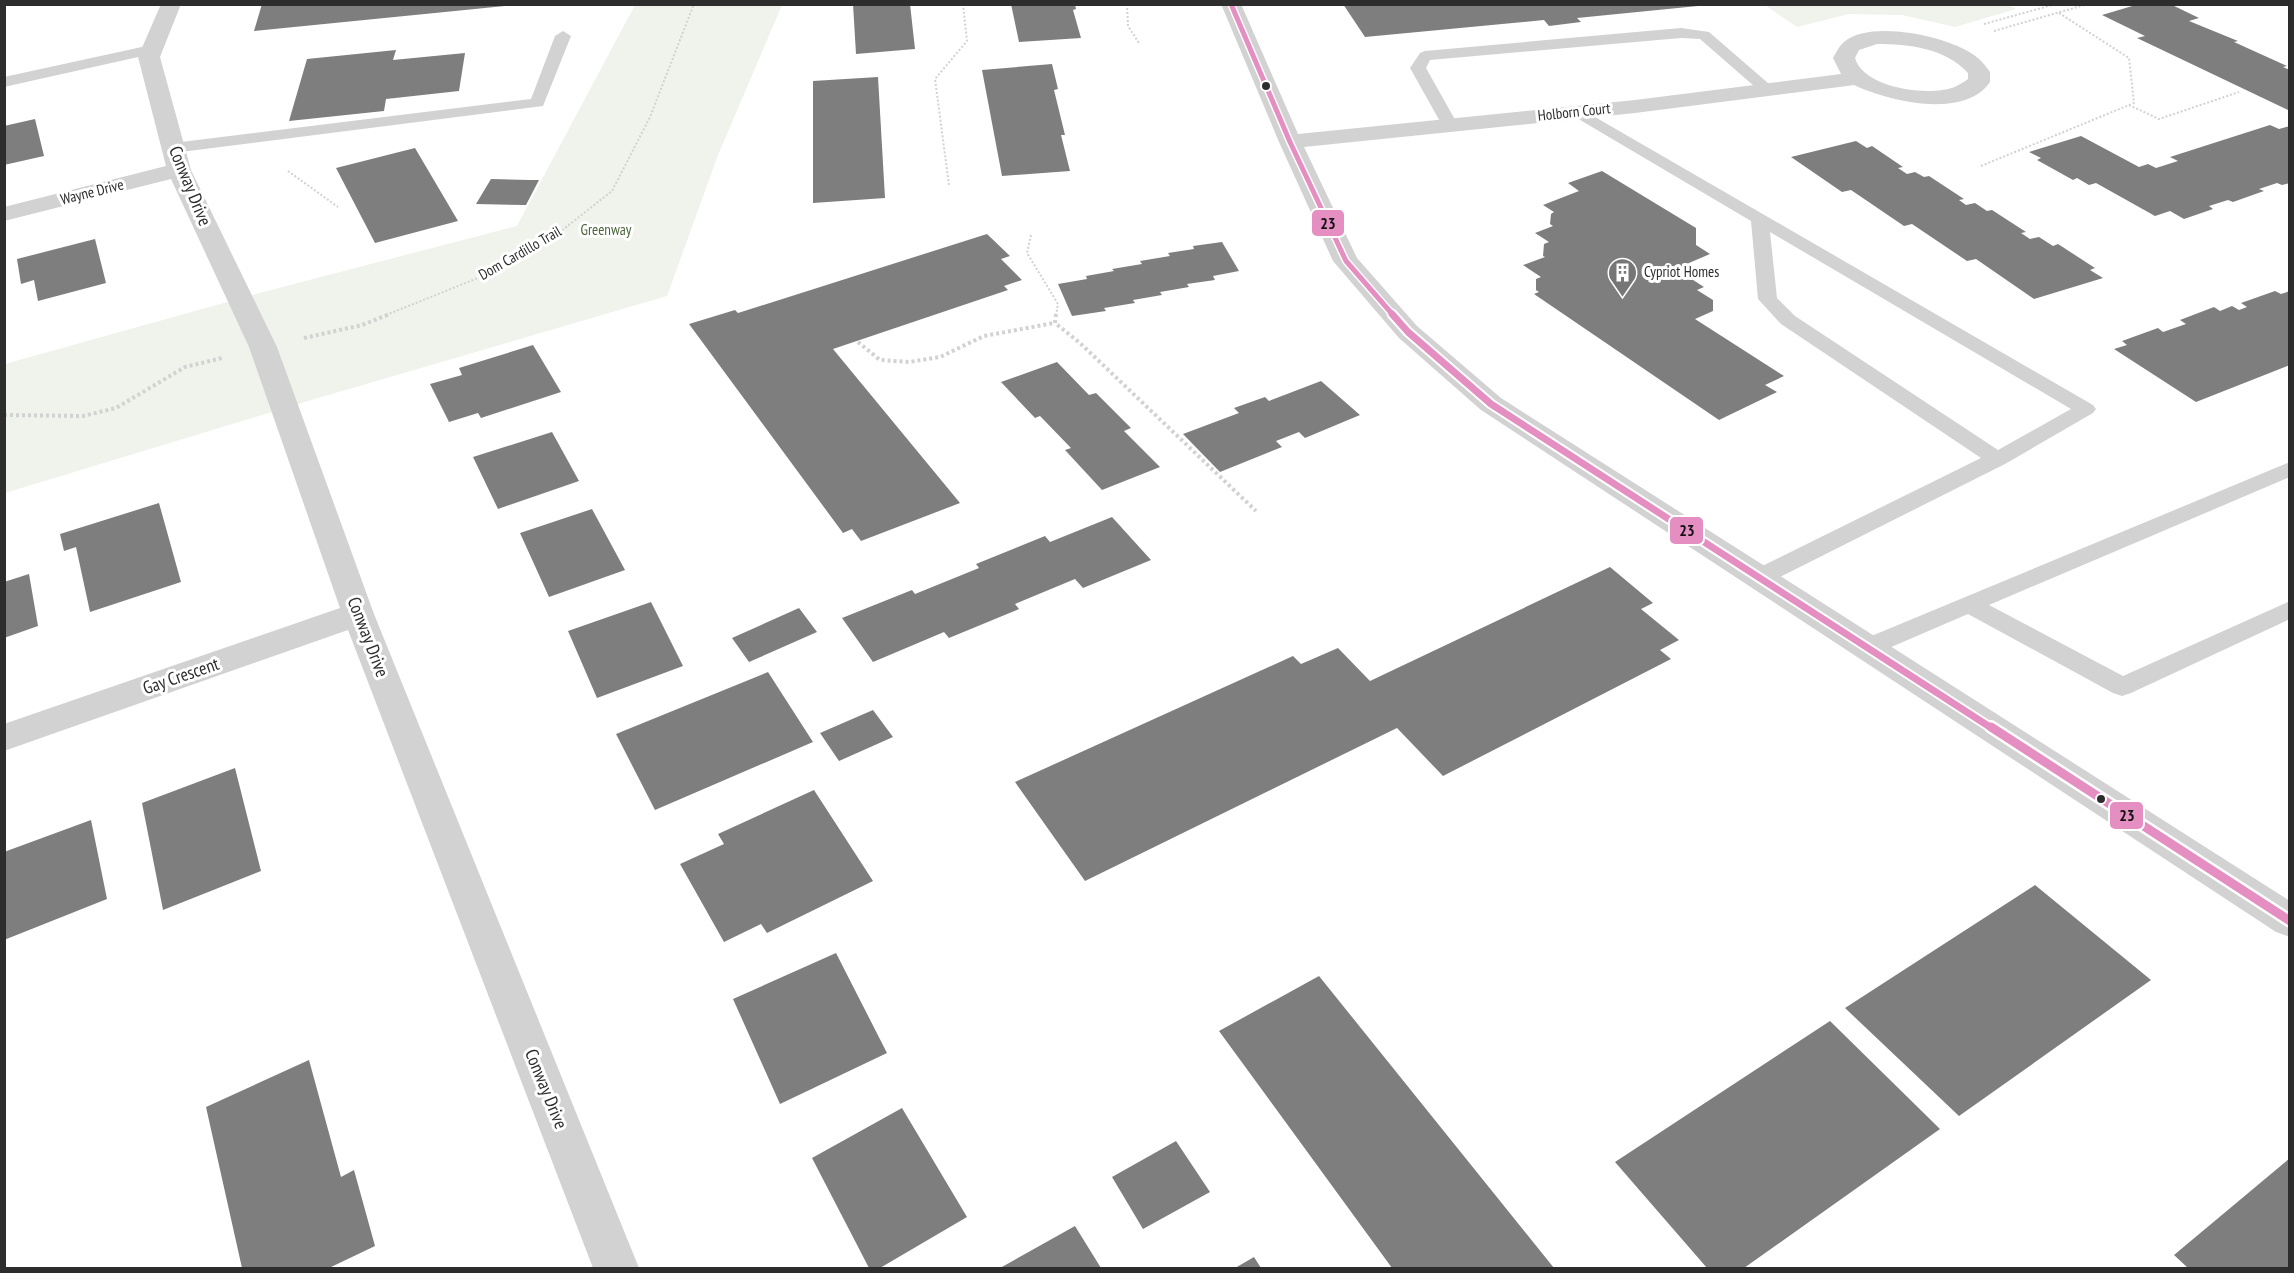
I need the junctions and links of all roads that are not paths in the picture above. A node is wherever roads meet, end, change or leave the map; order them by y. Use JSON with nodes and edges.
{"nodes":[{"id":1,"x":171,"y":4,"type":"edge"},
{"id":2,"x":1231,"y":4,"type":"edge"},
{"id":3,"x":563,"y":36,"type":"dead end"},
{"id":4,"x":151,"y":50,"type":"junction"},
{"id":5,"x":1858,"y":77,"type":"junction"},
{"id":6,"x":4,"y":82,"type":"edge"},
{"id":7,"x":1768,"y":90,"type":"junction"},
{"id":8,"x":1576,"y":111,"type":"junction"},
{"id":9,"x":1450,"y":125,"type":"junction"},
{"id":10,"x":1290,"y":142,"type":"junction"},
{"id":11,"x":176,"y":159,"type":"junction"},
{"id":12,"x":4,"y":214,"type":"edge"},
{"id":13,"x":1760,"y":220,"type":"junction"},
{"id":14,"x":1996,"y":459,"type":"junction"},
{"id":15,"x":2289,"y":469,"type":"edge"},
{"id":16,"x":1758,"y":578,"type":"junction"},
{"id":17,"x":1968,"y":604,"type":"junction"},
{"id":18,"x":2289,"y":609,"type":"edge"},
{"id":19,"x":358,"y":614,"type":"junction"},
{"id":20,"x":1866,"y":648,"type":"junction"},
{"id":21,"x":4,"y":738,"type":"edge"},
{"id":22,"x":2289,"y":921,"type":"edge"},
{"id":23,"x":616,"y":1269,"type":"edge"}],
"edges":[{"from":1,"to":4,"type":"street"},
{"from":2,"to":10,"type":"street"},
{"from":3,"to":11,"type":"lane"},
{"from":4,"to":6,"type":"lane"},
{"from":4,"to":11,"type":"street","name":"Conway Drive"},
{"from":5,"to":5,"type":"street"},
{"from":5,"to":7,"type":"street","name":"Holborn Court"},
{"from":7,"to":8,"type":"street","name":"Holborn Court"},
{"from":7,"to":9,"type":"lane"},
{"from":8,"to":9,"type":"street","name":"Holborn Court"},
{"from":8,"to":13,"type":"lane"},
{"from":9,"to":10,"type":"street","name":"Holborn Court"},
{"from":10,"to":16,"type":"street"},
{"from":11,"to":12,"type":"street","name":"Wayne Drive"},
{"from":11,"to":19,"type":"street","name":"Conway Drive"},
{"from":13,"to":14,"type":"lane"},
{"from":13,"to":14,"type":"lane"},
{"from":14,"to":16,"type":"lane"},
{"from":15,"to":17,"type":"lane"},
{"from":16,"to":20,"type":"street"},
{"from":17,"to":18,"type":"lane"},
{"from":17,"to":20,"type":"lane"},
{"from":19,"to":21,"type":"street","name":"Gay Crescent"},
{"from":19,"to":23,"type":"street","name":"Conway Drive"},
{"from":20,"to":22,"type":"street"}]}
